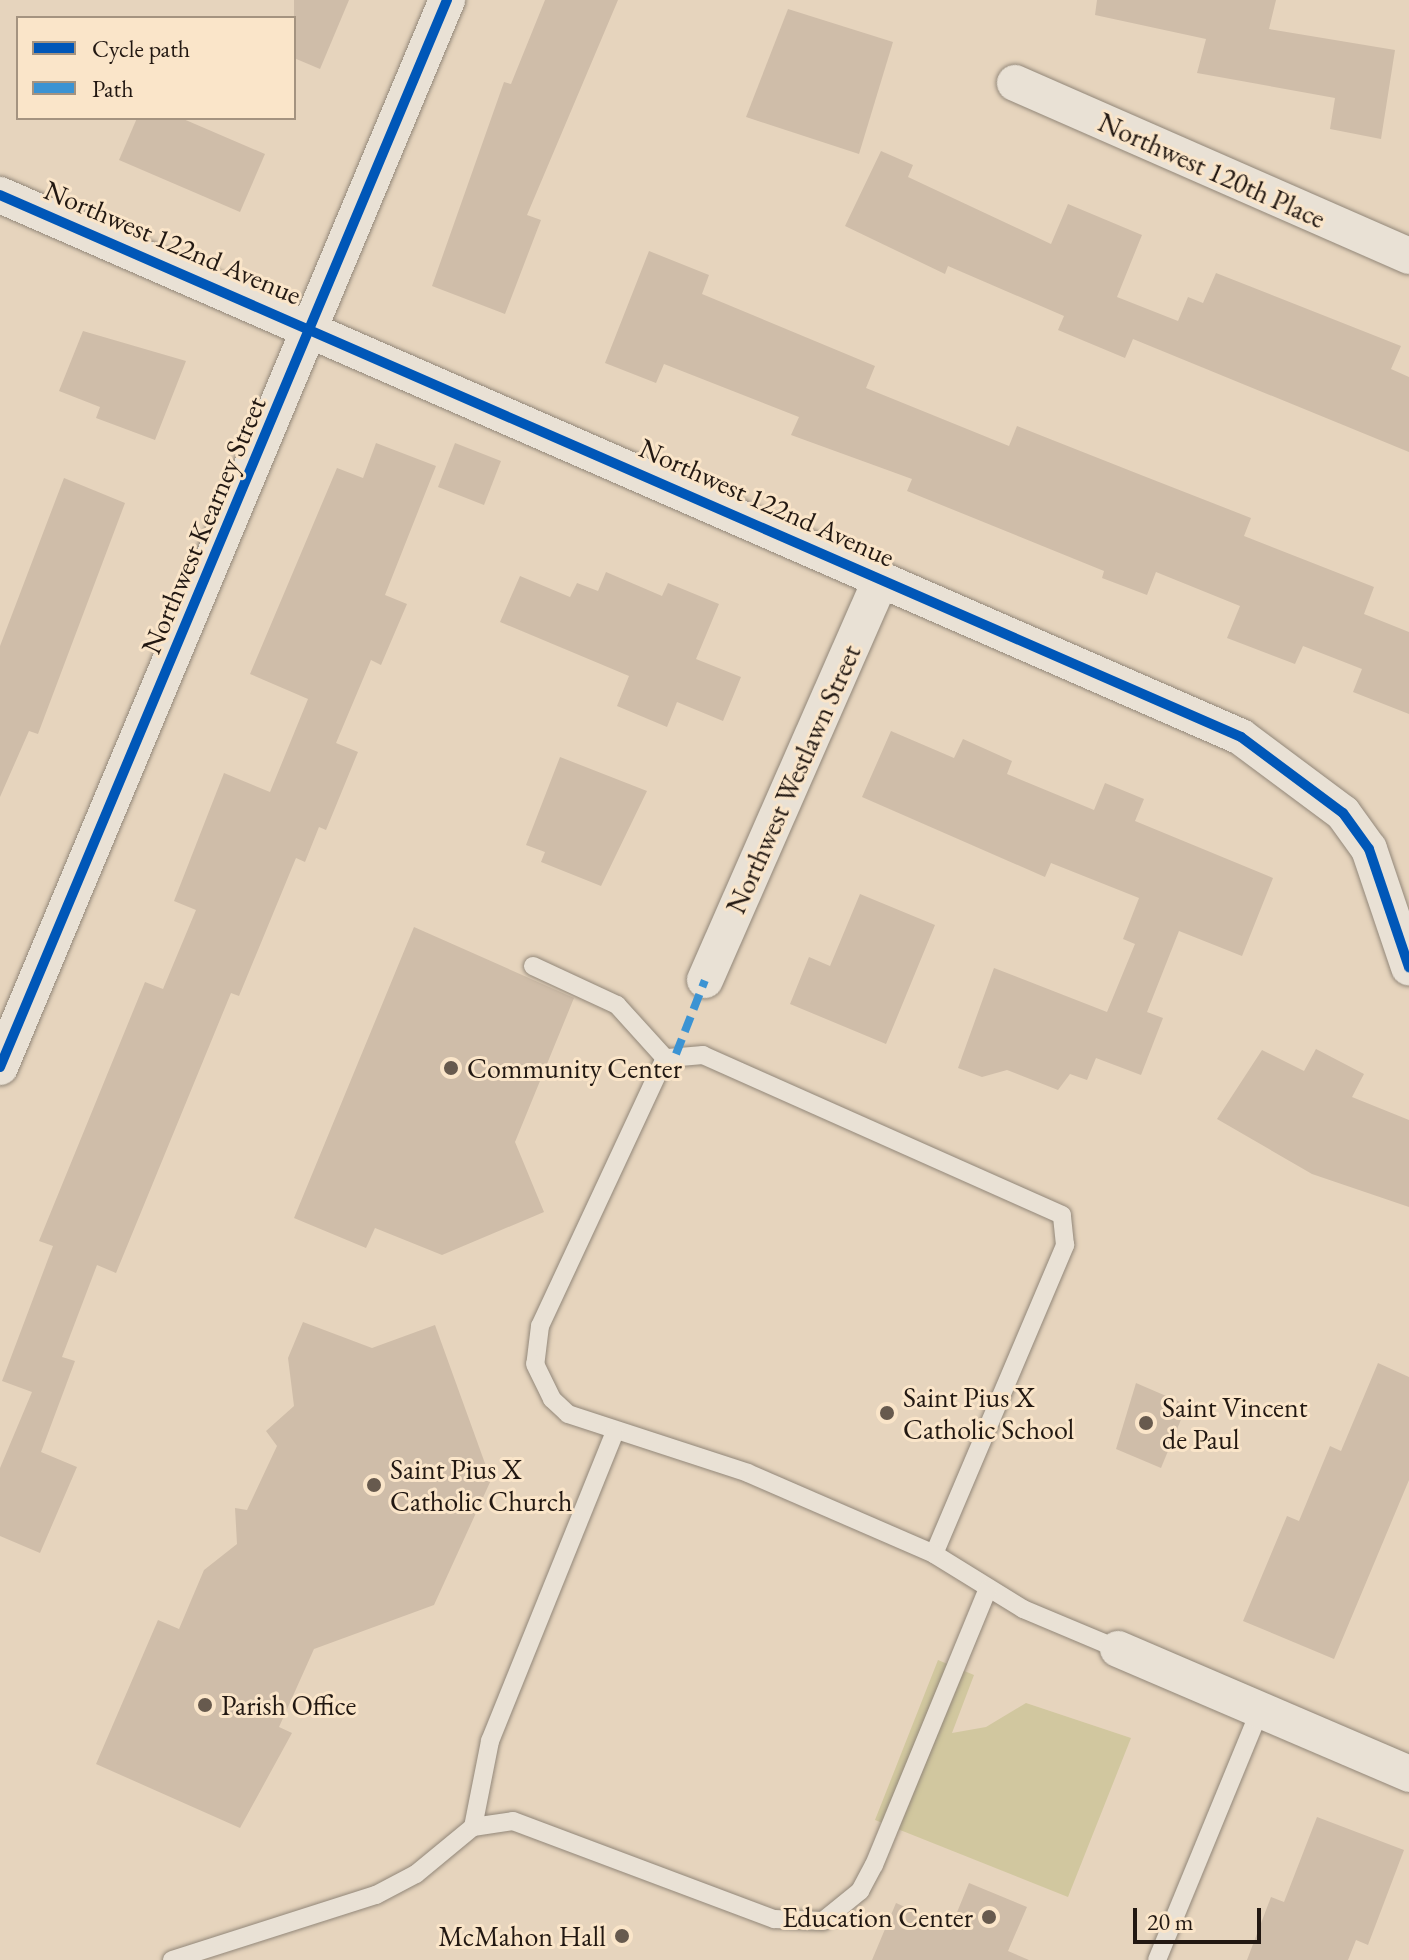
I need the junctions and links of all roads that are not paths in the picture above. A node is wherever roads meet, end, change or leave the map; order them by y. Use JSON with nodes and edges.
{"nodes":[{"id":1,"x":447,"y":0,"type":"edge"},
{"id":2,"x":1015,"y":83,"type":"dead end"},
{"id":3,"x":0,"y":195,"type":"edge"},
{"id":4,"x":1409,"y":256,"type":"edge"},
{"id":5,"x":312,"y":327,"type":"junction"},
{"id":6,"x":881,"y":579,"type":"junction"},
{"id":7,"x":1396,"y":877,"type":"edge"},
{"id":8,"x":533,"y":966,"type":"dead end"},
{"id":9,"x":1409,"y":967,"type":"edge"},
{"id":10,"x":705,"y":980,"type":"dead end"},
{"id":11,"x":665,"y":1058,"type":"junction"},
{"id":12,"x":0,"y":1067,"type":"edge"},
{"id":13,"x":615,"y":1432,"type":"junction"},
{"id":14,"x":934,"y":1554,"type":"junction"},
{"id":15,"x":988,"y":1589,"type":"junction"},
{"id":16,"x":1118,"y":1649,"type":"joint"},
{"id":17,"x":1260,"y":1710,"type":"junction"},
{"id":18,"x":1409,"y":1774,"type":"edge"},
{"id":19,"x":473,"y":1827,"type":"junction"},
{"id":20,"x":172,"y":1960,"type":"edge"},
{"id":21,"x":1157,"y":1960,"type":"edge"}],
"edges":[{"from":1,"to":5,"type":"street","name":"Northwest Kearney Street"},
{"from":2,"to":4,"type":"street","name":"Northwest 120th Place"},
{"from":3,"to":5,"type":"street","name":"Northwest 122nd Avenue"},
{"from":5,"to":6,"type":"street","name":"Northwest 122nd Avenue"},
{"from":5,"to":12,"type":"street","name":"Northwest Kearney Street"},
{"from":6,"to":7,"type":"street","name":"Northwest 122nd Avenue"},
{"from":6,"to":10,"type":"street","name":"Northwest Westlawn Street"},
{"from":7,"to":9,"type":"street","name":"Northwest 122nd Avenue"},
{"from":8,"to":11,"type":"lane"},
{"from":11,"to":13,"type":"lane"},
{"from":11,"to":14,"type":"lane"},
{"from":13,"to":14,"type":"lane"},
{"from":13,"to":19,"type":"lane"},
{"from":14,"to":15,"type":"lane"},
{"from":15,"to":16,"type":"lane"},
{"from":15,"to":19,"type":"lane"},
{"from":16,"to":17,"type":"street"},
{"from":17,"to":18,"type":"street"},
{"from":17,"to":21,"type":"lane"},
{"from":19,"to":20,"type":"lane"}]}
